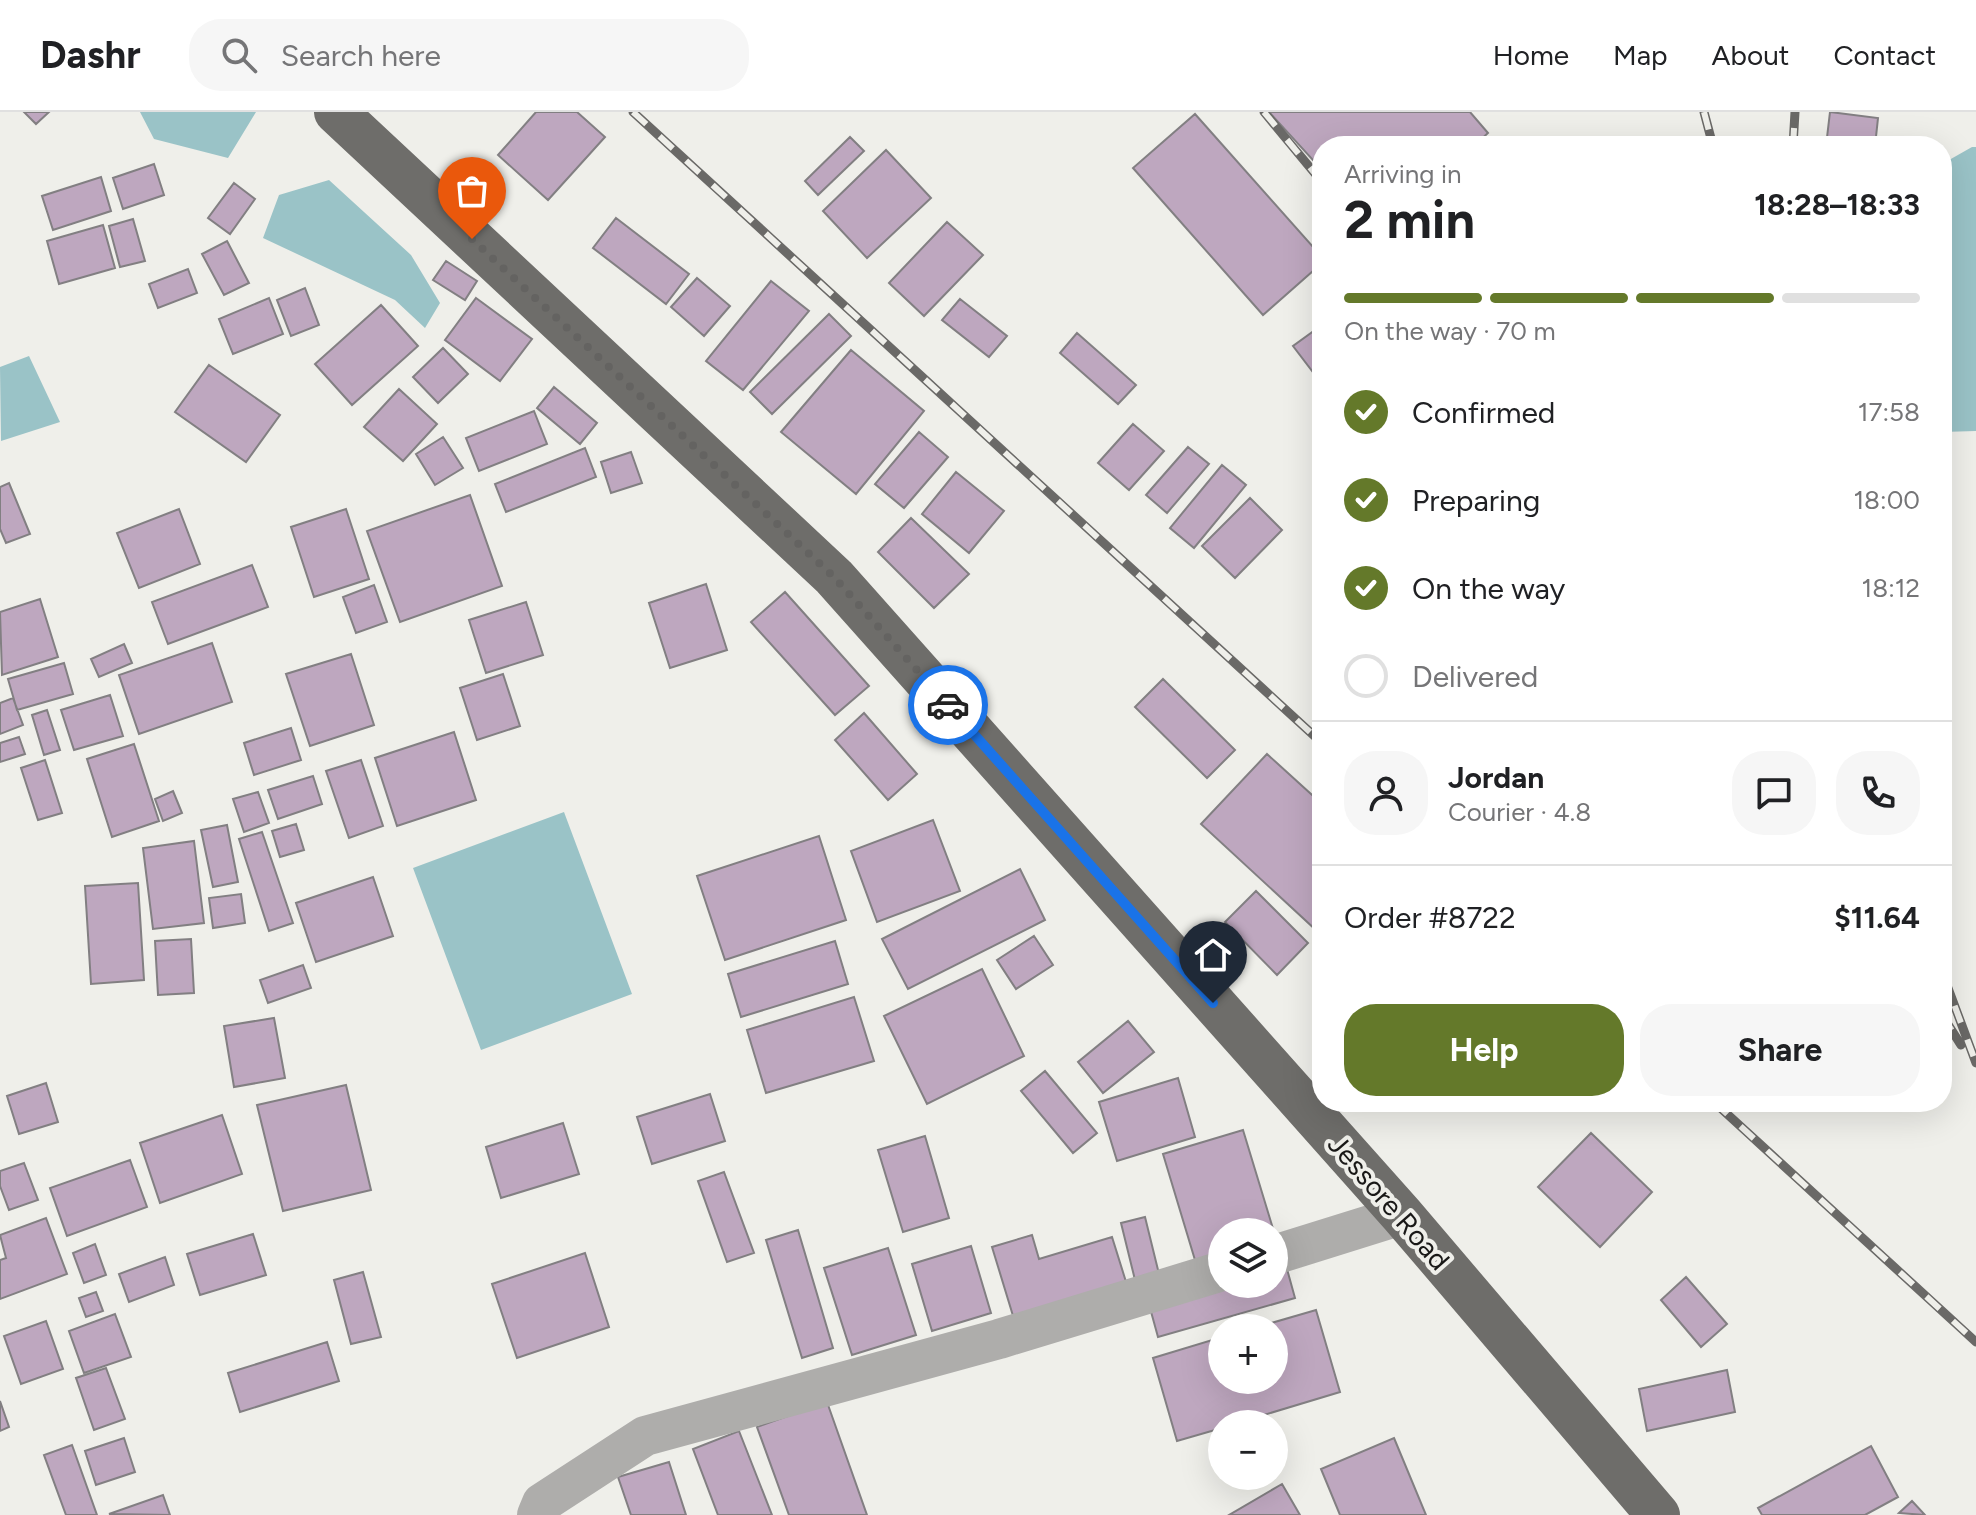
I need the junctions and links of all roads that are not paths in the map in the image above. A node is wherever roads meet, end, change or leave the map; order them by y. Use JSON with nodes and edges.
{"nodes":[{"id":1,"x":336,"y":112,"type":"edge"},
{"id":2,"x":1402,"y":1215,"type":"junction"},
{"id":3,"x":1288,"y":1251,"type":"edge"},
{"id":4,"x":1208,"y":1275,"type":"edge"},
{"id":5,"x":537,"y":1515,"type":"edge"},
{"id":6,"x":1658,"y":1515,"type":"edge"}],
"edges":[{"from":1,"to":2,"type":"highway","name":"Jessore Road"},
{"from":2,"to":3,"type":"street"},
{"from":2,"to":6,"type":"highway","name":"Jessore Road"},
{"from":4,"to":5,"type":"street"}]}
